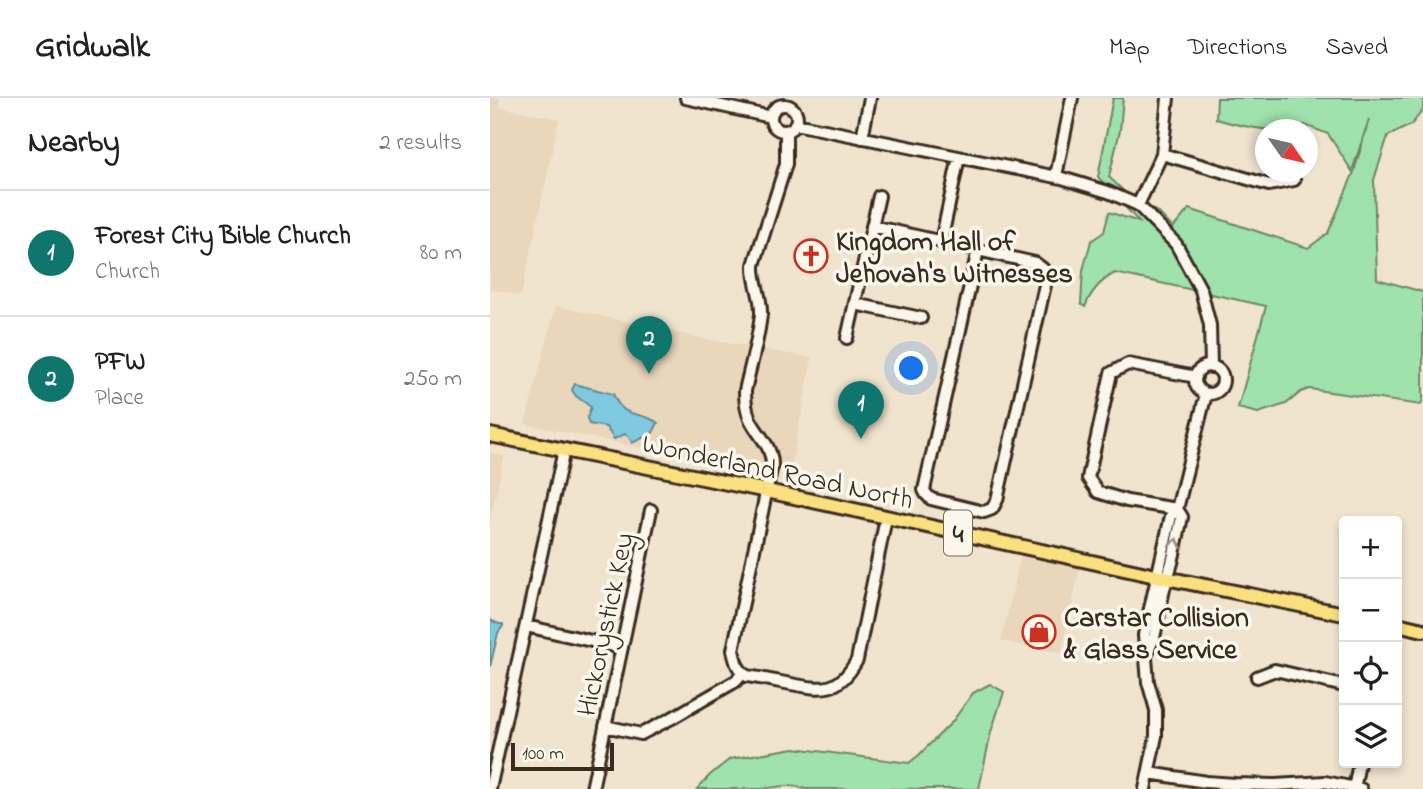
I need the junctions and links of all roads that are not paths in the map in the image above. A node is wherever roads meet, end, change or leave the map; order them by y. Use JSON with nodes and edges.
{"nodes":[{"id":1,"x":686,"y":98,"type":"edge"},
{"id":2,"x":870,"y":98,"type":"edge"},
{"id":3,"x":1072,"y":98,"type":"edge"},
{"id":4,"x":1168,"y":98,"type":"edge"},
{"id":5,"x":784,"y":102,"type":"edge"},
{"id":6,"x":771,"y":117,"type":"junction"},
{"id":7,"x":791,"y":128,"type":"junction"},
{"id":8,"x":862,"y":138,"type":"junction"},
{"id":9,"x":1161,"y":154,"type":"junction"},
{"id":10,"x":959,"y":157,"type":"junction"},
{"id":11,"x":1056,"y":176,"type":"junction"},
{"id":12,"x":1255,"y":182,"type":"edge"},
{"id":13,"x":1256,"y":182,"type":"edge"},
{"id":14,"x":1286,"y":182,"type":"edge"},
{"id":15,"x":879,"y":197,"type":"dead end"},
{"id":16,"x":1138,"y":205,"type":"junction"},
{"id":17,"x":872,"y":226,"type":"junction"},
{"id":18,"x":941,"y":242,"type":"junction"},
{"id":19,"x":978,"y":250,"type":"junction"},
{"id":20,"x":855,"y":304,"type":"junction"},
{"id":21,"x":920,"y":318,"type":"dead end"},
{"id":22,"x":847,"y":338,"type":"dead end"},
{"id":23,"x":1211,"y":367,"type":"junction"},
{"id":24,"x":1196,"y":377,"type":"junction"},
{"id":25,"x":1206,"y":394,"type":"junction"},
{"id":26,"x":490,"y":435,"type":"edge"},
{"id":27,"x":564,"y":450,"type":"junction"},
{"id":28,"x":767,"y":492,"type":"junction"},
{"id":29,"x":957,"y":506,"type":"junction"},
{"id":30,"x":1177,"y":509,"type":"junction"},
{"id":31,"x":651,"y":510,"type":"dead end"},
{"id":32,"x":886,"y":519,"type":"junction"},
{"id":33,"x":951,"y":532,"type":"junction"},
{"id":34,"x":1162,"y":577,"type":"junction"},
{"id":35,"x":1339,"y":613,"type":"edge"},
{"id":36,"x":526,"y":626,"type":"junction"},
{"id":37,"x":1402,"y":626,"type":"edge"},
{"id":38,"x":1423,"y":630,"type":"edge"},
{"id":39,"x":622,"y":648,"type":"junction"},
{"id":40,"x":743,"y":673,"type":"junction"},
{"id":41,"x":1257,"y":677,"type":"dead end"},
{"id":42,"x":1339,"y":685,"type":"edge"},
{"id":43,"x":605,"y":726,"type":"junction"},
{"id":44,"x":1358,"y":768,"type":"edge"},
{"id":45,"x":1149,"y":773,"type":"junction"},
{"id":46,"x":491,"y":789,"type":"edge"},
{"id":47,"x":592,"y":789,"type":"edge"},
{"id":48,"x":1145,"y":789,"type":"edge"},
{"id":49,"x":1356,"y":789,"type":"edge"}],
"edges":[{"from":1,"to":6,"type":"street"},
{"from":2,"to":8,"type":"street"},
{"from":3,"to":11,"type":"street"},
{"from":4,"to":9,"type":"street"},
{"from":5,"to":6,"type":"street"},
{"from":5,"to":7,"type":"street"},
{"from":6,"to":7,"type":"street"},
{"from":7,"to":8,"type":"street"},
{"from":7,"to":28,"type":"street"},
{"from":8,"to":10,"type":"street"},
{"from":9,"to":12,"type":"street"},
{"from":9,"to":16,"type":"street"},
{"from":10,"to":11,"type":"street"},
{"from":10,"to":18,"type":"street"},
{"from":11,"to":16,"type":"street"},
{"from":13,"to":14,"type":"street"},
{"from":15,"to":17,"type":"street"},
{"from":16,"to":23,"type":"street"},
{"from":17,"to":18,"type":"street"},
{"from":17,"to":20,"type":"street"},
{"from":18,"to":19,"type":"street"},
{"from":19,"to":29,"type":"street"},
{"from":19,"to":29,"type":"street"},
{"from":20,"to":21,"type":"street"},
{"from":20,"to":22,"type":"street"},
{"from":23,"to":24,"type":"street"},
{"from":23,"to":25,"type":"street"},
{"from":24,"to":25,"type":"street"},
{"from":24,"to":30,"type":"street"},
{"from":25,"to":30,"type":"street"},
{"from":26,"to":27,"type":"main road","name":"Wonderland Road North","number":"4"},
{"from":27,"to":28,"type":"main road","name":"Wonderland Road North","number":"4"},
{"from":27,"to":36,"type":"street"},
{"from":28,"to":32,"type":"main road","name":"Wonderland Road North","number":"4"},
{"from":28,"to":40,"type":"street"},
{"from":29,"to":33,"type":"street"},
{"from":30,"to":34,"type":"street"},
{"from":31,"to":39,"type":"street","name":"Hickorystick Key"},
{"from":32,"to":33,"type":"main road","name":"Wonderland Road North","number":"4"},
{"from":32,"to":40,"type":"street"},
{"from":33,"to":34,"type":"main road","name":"Wonderland Road North","number":"4"},
{"from":34,"to":35,"type":"main road","name":"Wonderland Road North","number":"4"},
{"from":34,"to":45,"type":"street"},
{"from":36,"to":39,"type":"street"},
{"from":36,"to":46,"type":"street"},
{"from":37,"to":38,"type":"main road"},
{"from":39,"to":43,"type":"street","name":"Hickorystick Key"},
{"from":40,"to":43,"type":"street"},
{"from":41,"to":42,"type":"street"},
{"from":43,"to":47,"type":"street","name":"Hickorystick Key"},
{"from":44,"to":49,"type":"street"},
{"from":45,"to":48,"type":"street"},
{"from":45,"to":49,"type":"street"}]}
